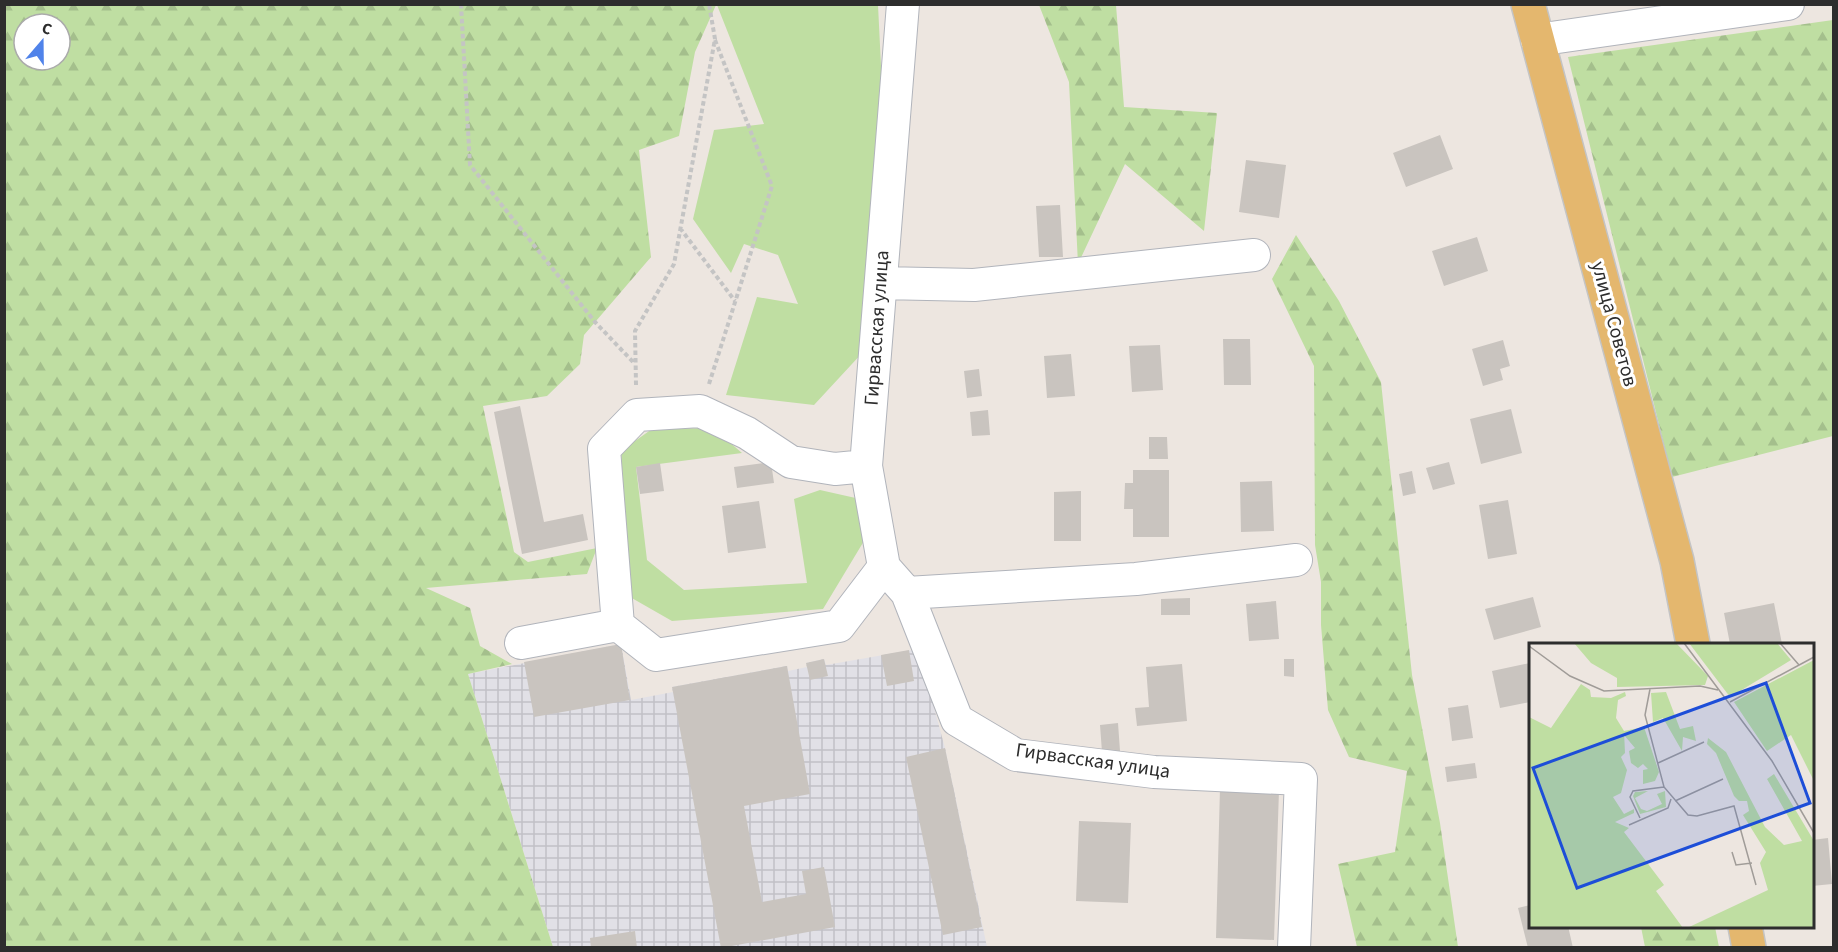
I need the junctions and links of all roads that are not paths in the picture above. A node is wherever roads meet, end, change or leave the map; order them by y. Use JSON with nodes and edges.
{"nodes":[{"id":1,"x":903,"y":4,"type":"edge"},
{"id":2,"x":1528,"y":4,"type":"edge"},
{"id":3,"x":1788,"y":4,"type":"edge"},
{"id":4,"x":1537,"y":40,"type":"junction"},
{"id":5,"x":1254,"y":255,"type":"dead end"},
{"id":6,"x":880,"y":283,"type":"junction"},
{"id":7,"x":866,"y":466,"type":"junction"},
{"id":8,"x":1296,"y":560,"type":"dead end"},
{"id":9,"x":884,"y":567,"type":"junction"},
{"id":10,"x":907,"y":593,"type":"junction"},
{"id":11,"x":618,"y":625,"type":"junction"},
{"id":12,"x":521,"y":643,"type":"dead end"},
{"id":13,"x":1693,"y":643,"type":"edge"},
{"id":14,"x":1746,"y":928,"type":"edge"},
{"id":15,"x":1294,"y":948,"type":"edge"},
{"id":16,"x":1749,"y":948,"type":"edge"}],
"edges":[{"from":1,"to":6,"type":"street","name":"Гирвасская улица"},
{"from":2,"to":4,"type":"main road","name":"улица Советов"},
{"from":3,"to":4,"type":"street"},
{"from":4,"to":13,"type":"main road","name":"улица Советов"},
{"from":5,"to":6,"type":"street"},
{"from":6,"to":7,"type":"street","name":"Гирвасская улица"},
{"from":7,"to":9,"type":"street","name":"Гирвасская улица"},
{"from":7,"to":11,"type":"street"},
{"from":8,"to":10,"type":"street"},
{"from":9,"to":10,"type":"street","name":"Гирвасская улица"},
{"from":9,"to":11,"type":"street"},
{"from":10,"to":15,"type":"street","name":"Гирвасская улица"},
{"from":11,"to":12,"type":"street"},
{"from":14,"to":16,"type":"main road"}]}
